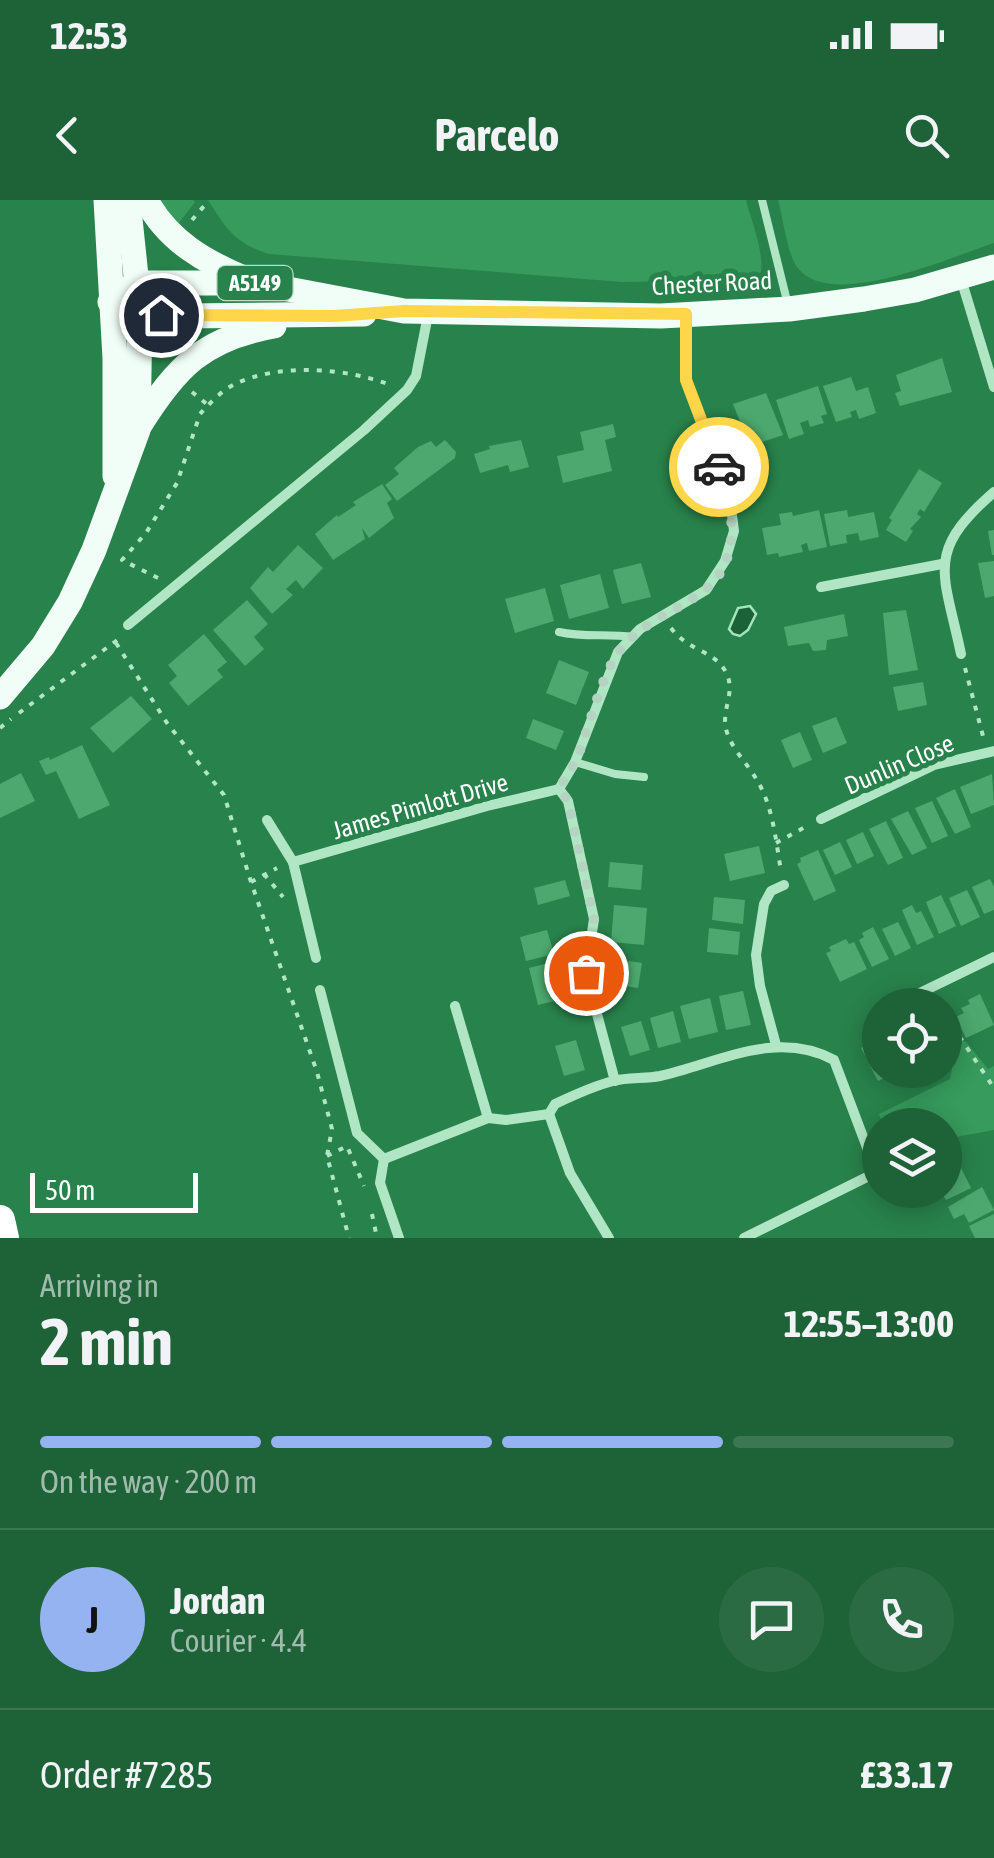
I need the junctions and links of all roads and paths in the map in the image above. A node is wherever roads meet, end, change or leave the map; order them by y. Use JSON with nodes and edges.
{"nodes":[{"id":1,"x":106,"y":200,"type":"edge"},
{"id":2,"x":128,"y":200,"type":"edge"},
{"id":3,"x":146,"y":200,"type":"edge"},
{"id":4,"x":200,"y":200,"type":"edge"},
{"id":5,"x":762,"y":200,"type":"edge"},
{"id":6,"x":186,"y":228,"type":"dead end"},
{"id":7,"x":994,"y":267,"type":"edge"},
{"id":8,"x":960,"y":278,"type":"junction"},
{"id":9,"x":136,"y":283,"type":"junction"},
{"id":10,"x":256,"y":283,"type":"junction"},
{"id":11,"x":110,"y":302,"type":"junction"},
{"id":12,"x":789,"y":309,"type":"junction"},
{"id":13,"x":416,"y":312,"type":"junction"},
{"id":14,"x":140,"y":314,"type":"junction"},
{"id":15,"x":686,"y":314,"type":"junction"},
{"id":16,"x":334,"y":316,"type":"junction"},
{"id":17,"x":183,"y":384,"type":"dead end"},
{"id":18,"x":994,"y":387,"type":"edge"},
{"id":19,"x":407,"y":390,"type":"junction"},
{"id":20,"x":208,"y":405,"type":"junction"},
{"id":21,"x":138,"y":430,"type":"junction"},
{"id":22,"x":116,"y":486,"type":"junction"},
{"id":23,"x":994,"y":492,"type":"edge"},
{"id":24,"x":942,"y":564,"type":"junction"},
{"id":25,"x":174,"y":586,"type":"junction"},
{"id":26,"x":821,"y":587,"type":"dead end"},
{"id":27,"x":663,"y":616,"type":"junction"},
{"id":28,"x":128,"y":628,"type":"joint"},
{"id":29,"x":559,"y":632,"type":"dead end"},
{"id":30,"x":633,"y":637,"type":"junction"},
{"id":31,"x":116,"y":642,"type":"junction"},
{"id":32,"x":961,"y":654,"type":"joint"},
{"id":33,"x":0,"y":697,"type":"edge"},
{"id":34,"x":0,"y":728,"type":"edge"},
{"id":35,"x":990,"y":751,"type":"edge"},
{"id":36,"x":575,"y":762,"type":"junction"},
{"id":37,"x":644,"y":777,"type":"dead end"},
{"id":38,"x":560,"y":789,"type":"junction"},
{"id":39,"x":266,"y":820,"type":"dead end"},
{"id":40,"x":821,"y":820,"type":"joint"},
{"id":41,"x":776,"y":843,"type":"junction"},
{"id":42,"x":293,"y":862,"type":"junction"},
{"id":43,"x":251,"y":882,"type":"junction"},
{"id":44,"x":784,"y":885,"type":"joint"},
{"id":45,"x":994,"y":957,"type":"edge"},
{"id":46,"x":316,"y":958,"type":"dead end"},
{"id":47,"x":930,"y":988,"type":"edge"},
{"id":48,"x":320,"y":990,"type":"dead end"},
{"id":49,"x":454,"y":1006,"type":"dead end"},
{"id":50,"x":962,"y":1041,"type":"edge"},
{"id":51,"x":776,"y":1045,"type":"junction"},
{"id":52,"x":614,"y":1081,"type":"junction"},
{"id":53,"x":994,"y":1088,"type":"edge"},
{"id":54,"x":550,"y":1114,"type":"junction"},
{"id":55,"x":488,"y":1118,"type":"junction"},
{"id":56,"x":347,"y":1146,"type":"dead end"},
{"id":57,"x":327,"y":1156,"type":"junction"},
{"id":58,"x":384,"y":1159,"type":"junction"},
{"id":59,"x":0,"y":1220,"type":"edge"},
{"id":60,"x":4,"y":1238,"type":"edge"},
{"id":61,"x":350,"y":1238,"type":"edge"},
{"id":62,"x":399,"y":1238,"type":"edge"},
{"id":63,"x":610,"y":1238,"type":"edge"},
{"id":64,"x":744,"y":1238,"type":"edge"}],
"edges":[{"from":1,"to":11,"type":"main road"},
{"from":2,"to":9,"type":"main road"},
{"from":3,"to":10,"type":"main road"},
{"from":4,"to":6,"type":"path"},
{"from":5,"to":12,"type":"lane"},
{"from":7,"to":8,"type":"main road","name":"Chester Road","number":"A5149"},
{"from":8,"to":12,"type":"main road","name":"Chester Road","number":"A5149"},
{"from":8,"to":18,"type":"street"},
{"from":9,"to":10,"type":"main road","name":"Chester Road","number":"A5149"},
{"from":9,"to":11,"type":"main road"},
{"from":9,"to":14,"type":"main road"},
{"from":10,"to":13,"type":"main road","name":"Chester Road","number":"A5149"},
{"from":11,"to":14,"type":"main road","name":"Chester Road","number":"A5149"},
{"from":11,"to":22,"type":"main road"},
{"from":12,"to":15,"type":"main road","name":"Chester Road","number":"A5149"},
{"from":13,"to":15,"type":"main road","name":"Chester Road","number":"A5149"},
{"from":13,"to":16,"type":"main road","name":"Chester Road","number":"A5149"},
{"from":13,"to":19,"type":"street"},
{"from":14,"to":16,"type":"main road","name":"Chester Road","number":"A5149"},
{"from":14,"to":21,"type":"main road"},
{"from":15,"to":27,"type":"street"},
{"from":16,"to":21,"type":"main road"},
{"from":17,"to":20,"type":"path"},
{"from":19,"to":20,"type":"path"},
{"from":19,"to":25,"type":"street"},
{"from":20,"to":25,"type":"path"},
{"from":21,"to":22,"type":"main road"},
{"from":22,"to":33,"type":"main road"},
{"from":23,"to":24,"type":"street"},
{"from":24,"to":26,"type":"street"},
{"from":24,"to":32,"type":"street"},
{"from":25,"to":28,"type":"street"},
{"from":27,"to":30,"type":"street"},
{"from":27,"to":41,"type":"path"},
{"from":28,"to":31,"type":"path"},
{"from":29,"to":30,"type":"lane"},
{"from":30,"to":36,"type":"street"},
{"from":31,"to":34,"type":"path"},
{"from":31,"to":43,"type":"path"},
{"from":32,"to":35,"type":"path"},
{"from":35,"to":40,"type":"street","name":"Dunlin Close"},
{"from":36,"to":37,"type":"lane"},
{"from":36,"to":38,"type":"street"},
{"from":38,"to":42,"type":"street","name":"James Pimlott Drive"},
{"from":38,"to":52,"type":"street"},
{"from":39,"to":42,"type":"street"},
{"from":40,"to":41,"type":"path"},
{"from":41,"to":44,"type":"path"},
{"from":42,"to":43,"type":"path"},
{"from":42,"to":46,"type":"street"},
{"from":43,"to":57,"type":"path"},
{"from":44,"to":51,"type":"street"},
{"from":45,"to":47,"type":"street"},
{"from":48,"to":58,"type":"street"},
{"from":49,"to":55,"type":"street"},
{"from":50,"to":53,"type":"path"},
{"from":51,"to":52,"type":"street"},
{"from":51,"to":64,"type":"street"},
{"from":52,"to":54,"type":"street"},
{"from":54,"to":55,"type":"street"},
{"from":54,"to":63,"type":"street"},
{"from":55,"to":58,"type":"street"},
{"from":56,"to":57,"type":"path"},
{"from":57,"to":61,"type":"path"},
{"from":58,"to":62,"type":"street"},
{"from":59,"to":60,"type":"highway"}]}
